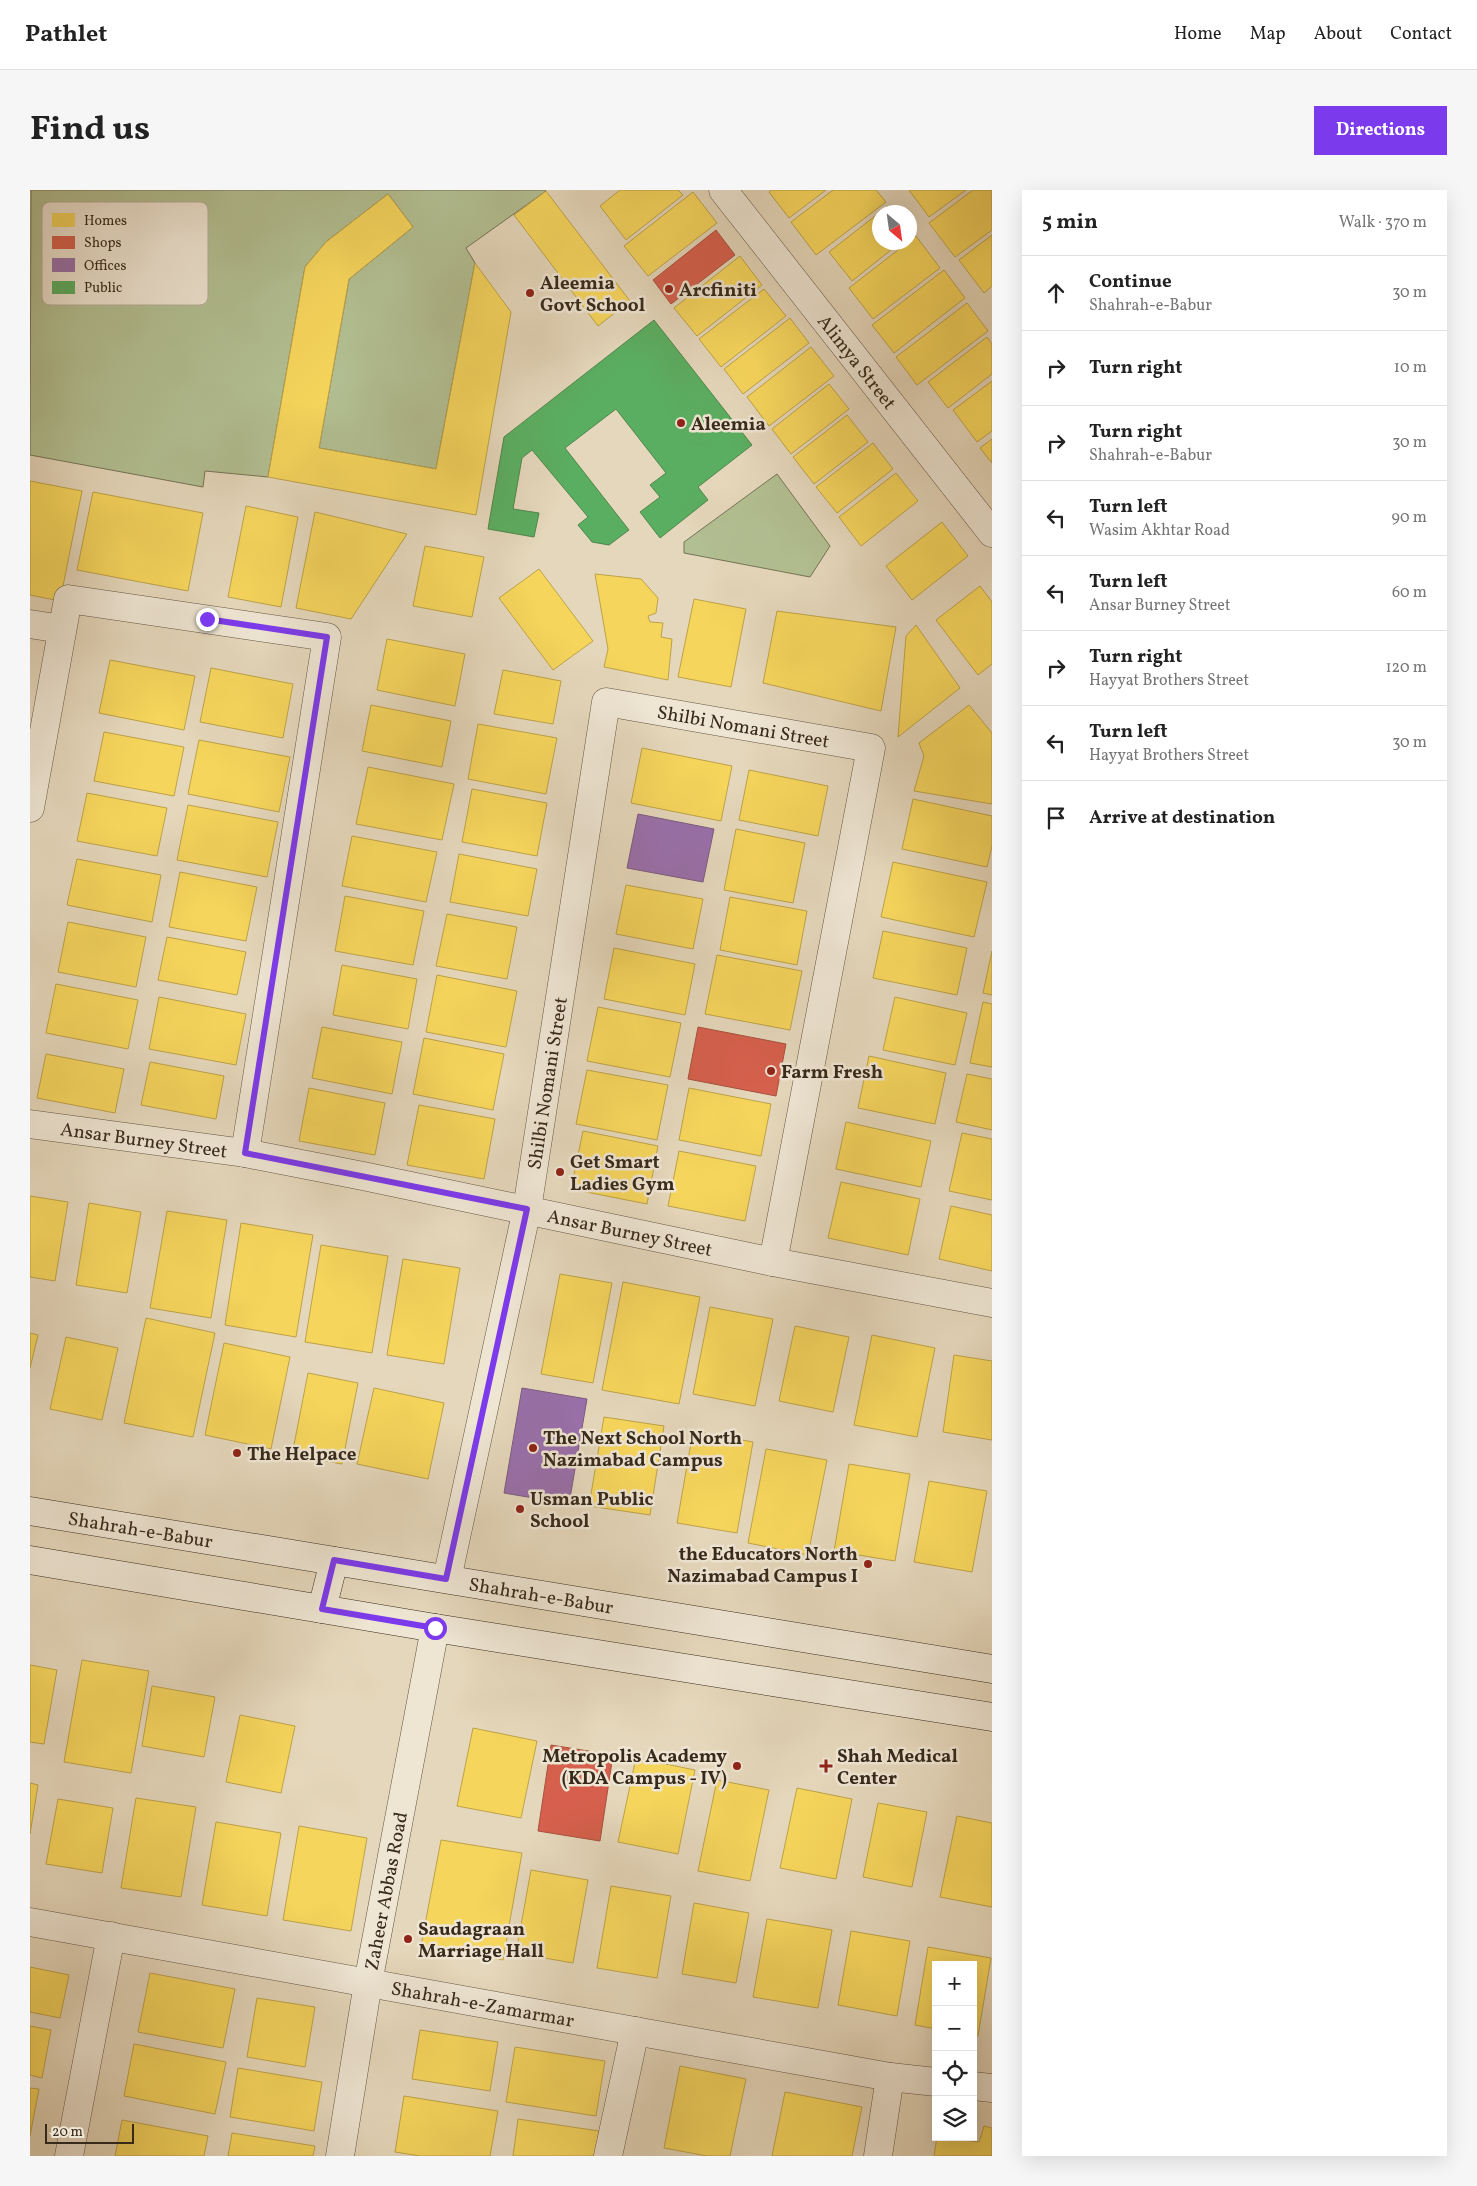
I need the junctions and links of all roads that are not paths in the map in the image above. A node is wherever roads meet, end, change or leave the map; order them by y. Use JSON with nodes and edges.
{"nodes":[{"id":1,"x":723,"y":190,"type":"edge"},
{"id":2,"x":992,"y":533,"type":"edge"},
{"id":3,"x":30,"y":624,"type":"edge"},
{"id":4,"x":62,"y":629,"type":"junction"},
{"id":5,"x":30,"y":808,"type":"edge"},
{"id":6,"x":30,"y":1124,"type":"edge"},
{"id":7,"x":245,"y":1153,"type":"junction"},
{"id":8,"x":527,"y":1209,"type":"junction"},
{"id":9,"x":772,"y":1262,"type":"junction"},
{"id":10,"x":992,"y":1302,"type":"edge"},
{"id":11,"x":30,"y":1511,"type":"edge"},
{"id":12,"x":30,"y":1560,"type":"edge"},
{"id":13,"x":334,"y":1560,"type":"junction"},
{"id":14,"x":446,"y":1579,"type":"junction"},
{"id":15,"x":322,"y":1609,"type":"junction"},
{"id":16,"x":435,"y":1628,"type":"junction"},
{"id":17,"x":992,"y":1669,"type":"edge"},
{"id":18,"x":992,"y":1717,"type":"edge"},
{"id":19,"x":30,"y":1922,"type":"edge"},
{"id":20,"x":111,"y":1936,"type":"junction"},
{"id":21,"x":368,"y":1983,"type":"junction"},
{"id":22,"x":635,"y":2032,"type":"junction"},
{"id":23,"x":890,"y":2077,"type":"junction"},
{"id":24,"x":932,"y":2082,"type":"edge"},
{"id":25,"x":977,"y":2086,"type":"edge"},
{"id":26,"x":992,"y":2088,"type":"edge"},
{"id":27,"x":69,"y":2156,"type":"edge"},
{"id":28,"x":340,"y":2156,"type":"edge"},
{"id":29,"x":608,"y":2156,"type":"edge"},
{"id":30,"x":878,"y":2156,"type":"edge"}],
"edges":[{"from":1,"to":2,"type":"street","name":"Alimya Street"},
{"from":3,"to":4,"type":"street"},
{"from":4,"to":5,"type":"street"},
{"from":4,"to":7,"type":"street"},
{"from":6,"to":7,"type":"street","name":"Ansar Burney Street"},
{"from":7,"to":8,"type":"street","name":"Ansar Burney Street"},
{"from":8,"to":9,"type":"street","name":"Ansar Burney Street"},
{"from":8,"to":9,"type":"street","name":"Shilbi Nomani Street"},
{"from":8,"to":14,"type":"street"},
{"from":9,"to":10,"type":"street","name":"Ansar Burney Street"},
{"from":11,"to":13,"type":"street","name":"Shahrah-e-Babur"},
{"from":12,"to":15,"type":"street"},
{"from":13,"to":14,"type":"street","name":"Shahrah-e-Babur"},
{"from":13,"to":15,"type":"street"},
{"from":14,"to":17,"type":"street","name":"Shahrah-e-Babur"},
{"from":15,"to":16,"type":"street"},
{"from":16,"to":18,"type":"street"},
{"from":16,"to":21,"type":"street","name":"Zaheer Abbas Road"},
{"from":19,"to":20,"type":"street","name":"Shahrah-e-Zamarmar"},
{"from":20,"to":21,"type":"street","name":"Shahrah-e-Zamarmar"},
{"from":20,"to":27,"type":"street"},
{"from":21,"to":22,"type":"street","name":"Shahrah-e-Zamarmar"},
{"from":21,"to":28,"type":"street","name":"Zaheer Abbas Road"},
{"from":22,"to":23,"type":"street","name":"Shahrah-e-Zamarmar"},
{"from":22,"to":29,"type":"street"},
{"from":23,"to":24,"type":"street","name":"Shahrah-e-Zamarmar"},
{"from":23,"to":30,"type":"street"},
{"from":25,"to":26,"type":"street"}]}
